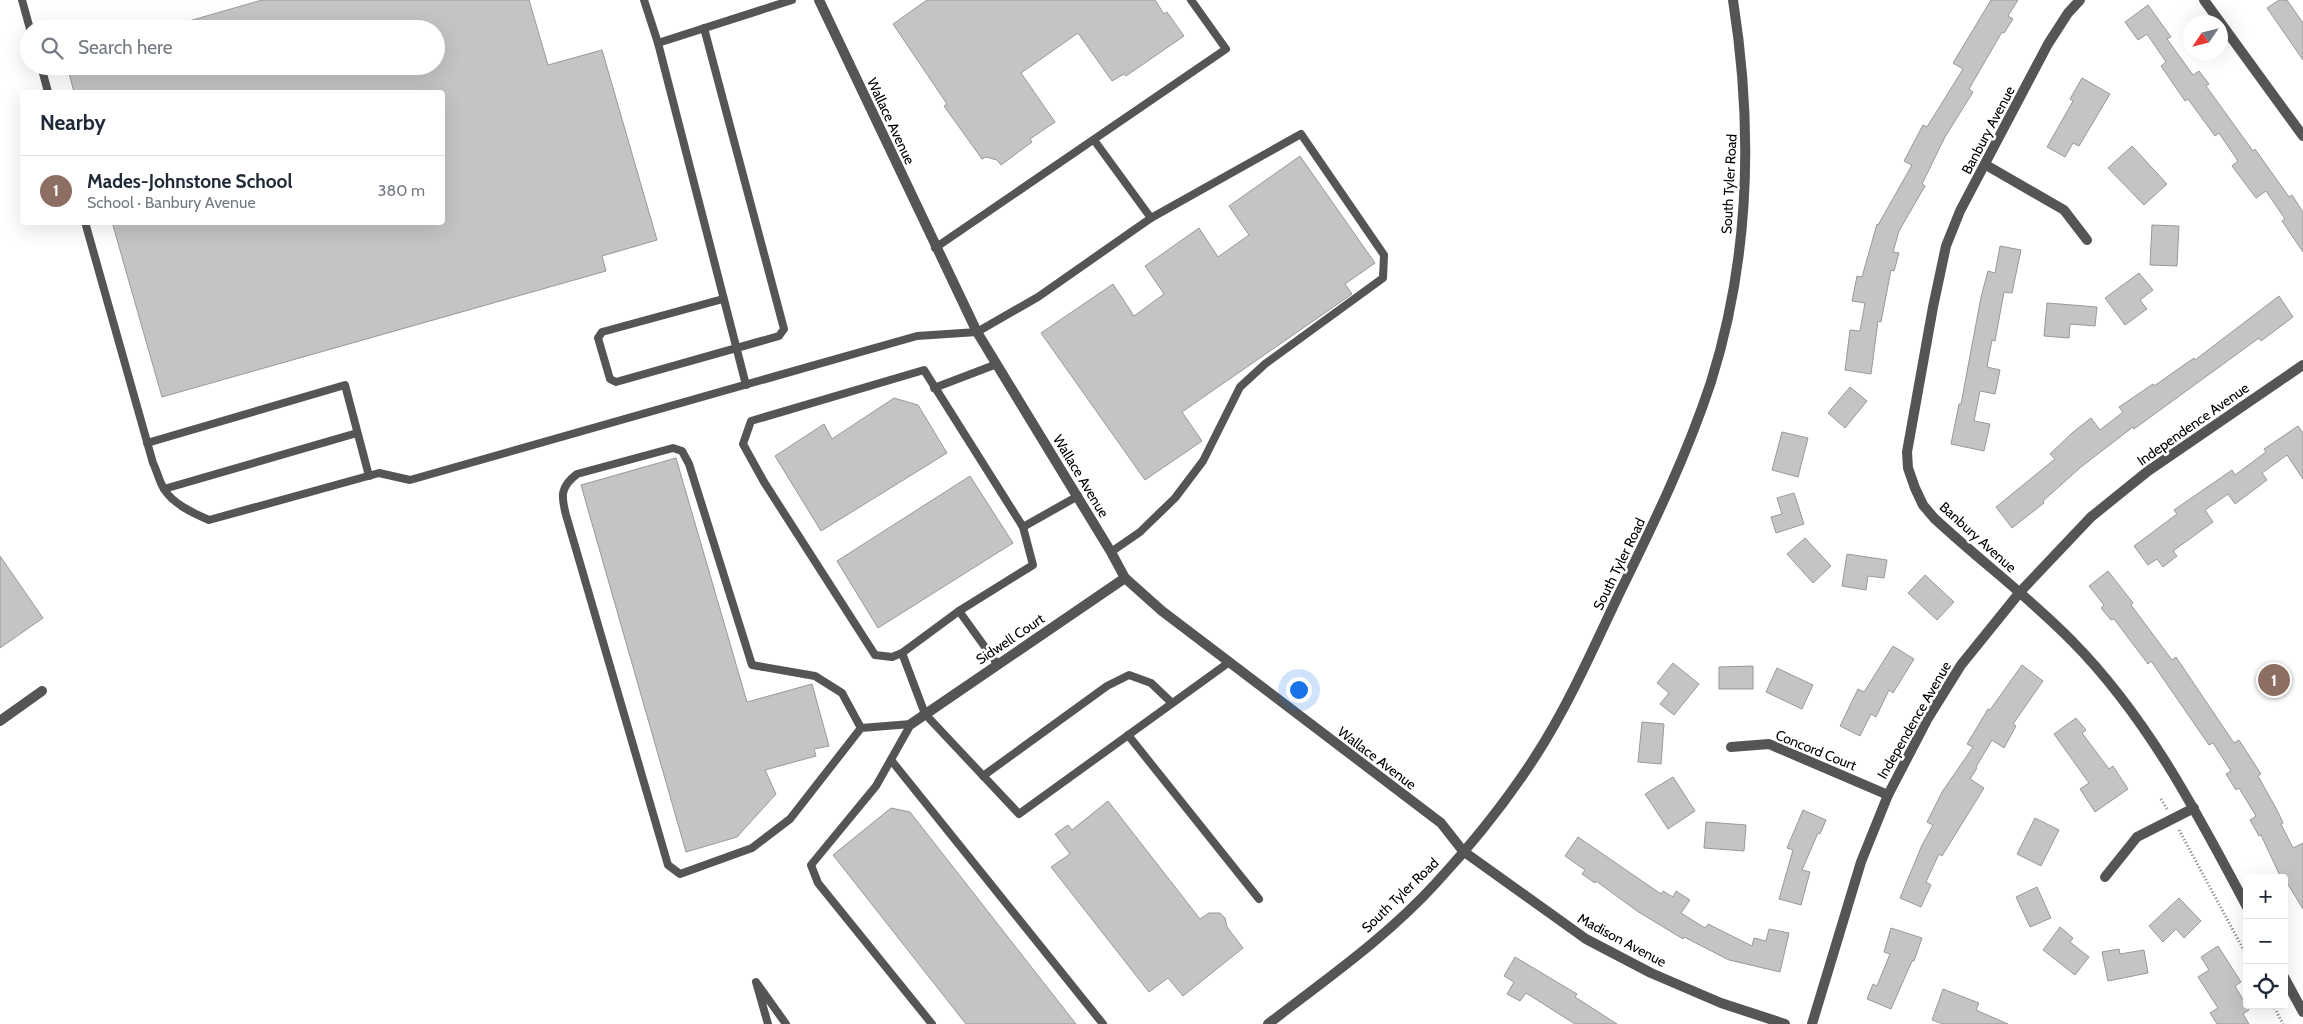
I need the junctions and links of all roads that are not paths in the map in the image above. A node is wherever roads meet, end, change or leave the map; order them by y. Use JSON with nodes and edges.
{"nodes":[{"id":1,"x":22,"y":0,"type":"edge"},
{"id":2,"x":644,"y":0,"type":"edge"},
{"id":3,"x":792,"y":0,"type":"edge"},
{"id":4,"x":819,"y":0,"type":"edge"},
{"id":5,"x":1190,"y":0,"type":"edge"},
{"id":6,"x":1734,"y":0,"type":"edge"},
{"id":7,"x":2080,"y":0,"type":"edge"},
{"id":8,"x":2204,"y":0,"type":"edge"},
{"id":9,"x":28,"y":20,"type":"edge"},
{"id":10,"x":704,"y":28,"type":"junction"},
{"id":11,"x":658,"y":43,"type":"junction"},
{"id":12,"x":43,"y":75,"type":"edge"},
{"id":13,"x":47,"y":90,"type":"edge"},
{"id":14,"x":2303,"y":136,"type":"edge"},
{"id":15,"x":1094,"y":140,"type":"junction"},
{"id":16,"x":1986,"y":165,"type":"junction"},
{"id":17,"x":1151,"y":218,"type":"junction"},
{"id":18,"x":86,"y":225,"type":"edge"},
{"id":19,"x":2087,"y":240,"type":"dead end"},
{"id":20,"x":936,"y":248,"type":"junction"},
{"id":21,"x":723,"y":299,"type":"junction"},
{"id":22,"x":977,"y":332,"type":"junction"},
{"id":23,"x":736,"y":348,"type":"junction"},
{"id":24,"x":997,"y":364,"type":"junction"},
{"id":25,"x":2303,"y":365,"type":"edge"},
{"id":26,"x":746,"y":385,"type":"junction"},
{"id":27,"x":934,"y":388,"type":"junction"},
{"id":28,"x":357,"y":432,"type":"junction"},
{"id":29,"x":148,"y":443,"type":"junction"},
{"id":30,"x":369,"y":476,"type":"junction"},
{"id":31,"x":164,"y":489,"type":"junction"},
{"id":32,"x":1078,"y":496,"type":"junction"},
{"id":33,"x":1023,"y":527,"type":"junction"},
{"id":34,"x":1111,"y":552,"type":"junction"},
{"id":35,"x":1125,"y":578,"type":"junction"},
{"id":36,"x":2020,"y":592,"type":"junction"},
{"id":37,"x":959,"y":611,"type":"junction"},
{"id":38,"x":902,"y":653,"type":"junction"},
{"id":39,"x":1228,"y":663,"type":"junction"},
{"id":40,"x":998,"y":665,"type":"junction"},
{"id":41,"x":42,"y":691,"type":"dead end"},
{"id":42,"x":1172,"y":703,"type":"junction"},
{"id":43,"x":925,"y":714,"type":"junction"},
{"id":44,"x":0,"y":722,"type":"edge"},
{"id":45,"x":911,"y":724,"type":"junction"},
{"id":46,"x":860,"y":728,"type":"junction"},
{"id":47,"x":1128,"y":735,"type":"junction"},
{"id":48,"x":1731,"y":747,"type":"dead end"},
{"id":49,"x":890,"y":760,"type":"junction"},
{"id":50,"x":983,"y":776,"type":"junction"},
{"id":51,"x":1888,"y":795,"type":"junction"},
{"id":52,"x":2194,"y":808,"type":"junction"},
{"id":53,"x":1463,"y":851,"type":"junction"},
{"id":54,"x":2105,"y":877,"type":"dead end"},
{"id":55,"x":1259,"y":899,"type":"dead end"},
{"id":56,"x":2243,"y":900,"type":"edge"},
{"id":57,"x":2288,"y":984,"type":"edge"},
{"id":58,"x":2303,"y":1012,"type":"edge"},
{"id":59,"x":768,"y":1024,"type":"edge"},
{"id":60,"x":786,"y":1024,"type":"edge"},
{"id":61,"x":932,"y":1024,"type":"edge"},
{"id":62,"x":1103,"y":1024,"type":"edge"},
{"id":63,"x":1268,"y":1024,"type":"edge"},
{"id":64,"x":1785,"y":1024,"type":"edge"},
{"id":65,"x":1812,"y":1024,"type":"edge"}],
"edges":[{"from":1,"to":9,"type":"lane"},
{"from":2,"to":11,"type":"lane"},
{"from":3,"to":10,"type":"lane"},
{"from":4,"to":20,"type":"street","name":"Wallace Avenue"},
{"from":5,"to":15,"type":"lane"},
{"from":6,"to":53,"type":"street","name":"South Tyler Road"},
{"from":7,"to":16,"type":"street","name":"Banbury Avenue"},
{"from":8,"to":14,"type":"street"},
{"from":10,"to":11,"type":"lane"},
{"from":10,"to":23,"type":"lane"},
{"from":11,"to":21,"type":"lane"},
{"from":12,"to":13,"type":"lane"},
{"from":15,"to":17,"type":"lane"},
{"from":15,"to":20,"type":"lane"},
{"from":16,"to":19,"type":"street"},
{"from":16,"to":36,"type":"street","name":"Banbury Avenue"},
{"from":17,"to":22,"type":"lane"},
{"from":17,"to":34,"type":"lane"},
{"from":18,"to":29,"type":"lane"},
{"from":20,"to":22,"type":"street","name":"Wallace Avenue"},
{"from":21,"to":23,"type":"lane"},
{"from":21,"to":23,"type":"lane"},
{"from":22,"to":24,"type":"street","name":"Wallace Avenue"},
{"from":22,"to":26,"type":"lane"},
{"from":23,"to":26,"type":"lane"},
{"from":24,"to":27,"type":"lane"},
{"from":24,"to":32,"type":"street","name":"Wallace Avenue"},
{"from":25,"to":36,"type":"street","name":"Independence Avenue"},
{"from":26,"to":30,"type":"lane"},
{"from":27,"to":33,"type":"lane"},
{"from":27,"to":38,"type":"lane"},
{"from":28,"to":29,"type":"lane"},
{"from":28,"to":30,"type":"lane"},
{"from":28,"to":31,"type":"lane"},
{"from":29,"to":31,"type":"lane"},
{"from":30,"to":31,"type":"lane"},
{"from":32,"to":33,"type":"lane"},
{"from":32,"to":34,"type":"street","name":"Wallace Avenue"},
{"from":33,"to":37,"type":"lane"},
{"from":34,"to":35,"type":"street","name":"Wallace Avenue"},
{"from":35,"to":39,"type":"street","name":"Wallace Avenue"},
{"from":35,"to":40,"type":"street","name":"Sidwell Court"},
{"from":36,"to":51,"type":"street","name":"Independence Avenue"},
{"from":36,"to":52,"type":"street","name":"Banbury Avenue"},
{"from":37,"to":38,"type":"lane"},
{"from":37,"to":40,"type":"lane"},
{"from":38,"to":43,"type":"lane"},
{"from":39,"to":42,"type":"lane"},
{"from":39,"to":53,"type":"street","name":"Wallace Avenue"},
{"from":40,"to":43,"type":"street","name":"Sidwell Court"},
{"from":41,"to":44,"type":"street"},
{"from":42,"to":47,"type":"lane"},
{"from":42,"to":50,"type":"lane"},
{"from":43,"to":45,"type":"street","name":"Sidwell Court"},
{"from":43,"to":50,"type":"lane"},
{"from":45,"to":46,"type":"lane"},
{"from":45,"to":49,"type":"lane"},
{"from":46,"to":46,"type":"lane"},
{"from":47,"to":50,"type":"lane"},
{"from":47,"to":55,"type":"lane"},
{"from":48,"to":51,"type":"street","name":"Concord Court"},
{"from":49,"to":61,"type":"lane"},
{"from":49,"to":62,"type":"lane"},
{"from":51,"to":65,"type":"street","name":"Independence Avenue"},
{"from":52,"to":54,"type":"street"},
{"from":52,"to":56,"type":"street","name":"Banbury Avenue"},
{"from":53,"to":63,"type":"street","name":"South Tyler Road"},
{"from":53,"to":64,"type":"street","name":"Madison Avenue"},
{"from":57,"to":58,"type":"street"},
{"from":59,"to":60,"type":"lane"}]}
